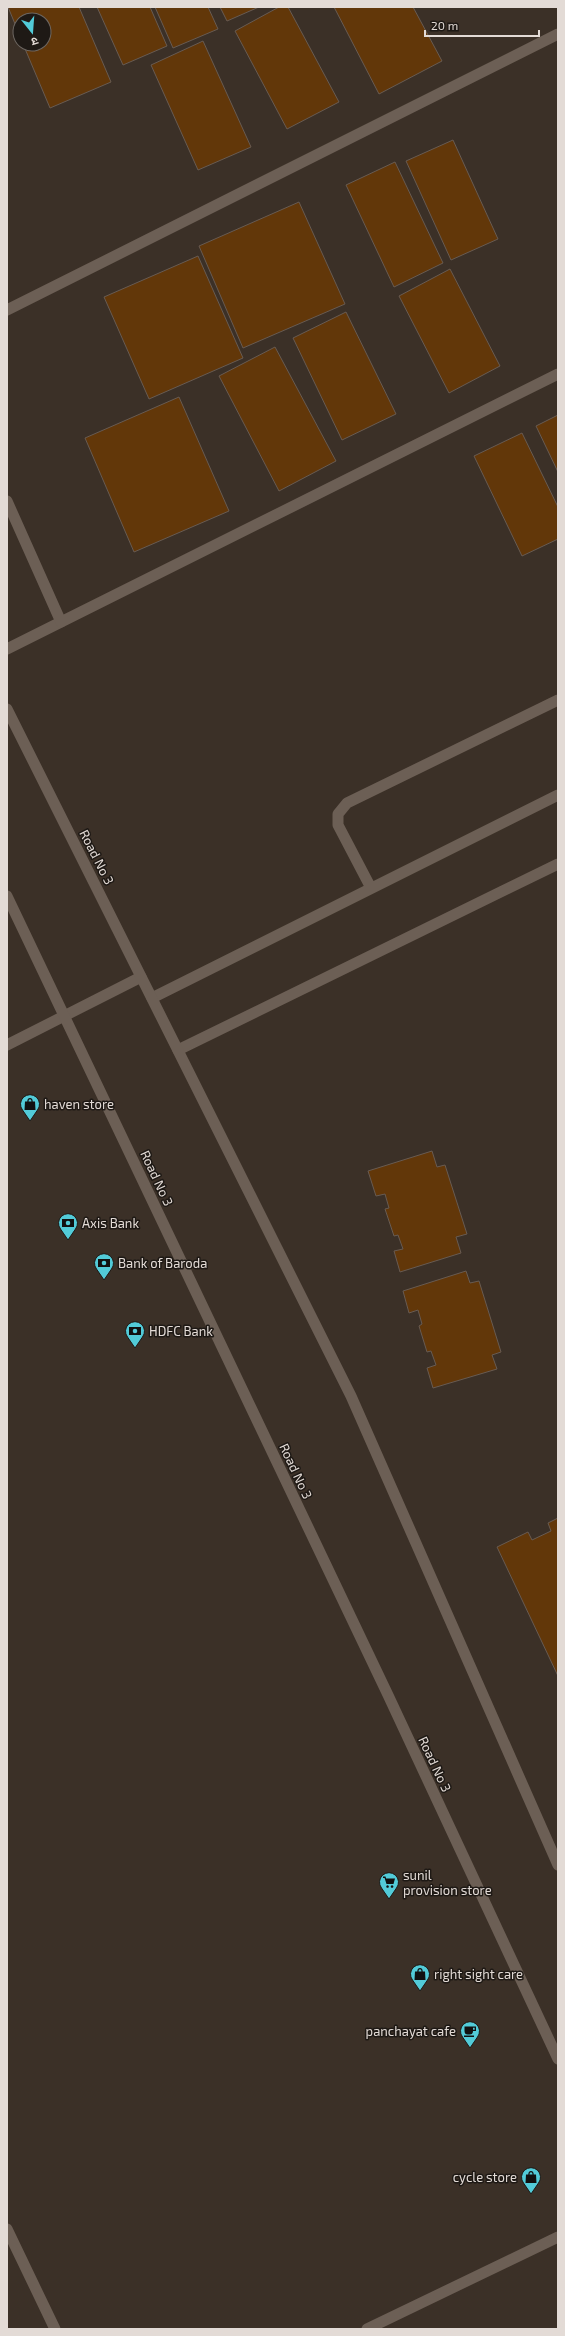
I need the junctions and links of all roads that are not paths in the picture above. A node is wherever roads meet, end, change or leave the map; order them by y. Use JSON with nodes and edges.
{"nodes":[{"id":1,"x":558,"y":34,"type":"edge"},
{"id":2,"x":7,"y":310,"type":"edge"},
{"id":3,"x":558,"y":374,"type":"edge"},
{"id":4,"x":7,"y":502,"type":"edge"},
{"id":5,"x":61,"y":622,"type":"junction"},
{"id":6,"x":7,"y":649,"type":"edge"},
{"id":7,"x":558,"y":700,"type":"edge"},
{"id":8,"x":7,"y":709,"type":"edge"},
{"id":9,"x":558,"y":795,"type":"edge"},
{"id":10,"x":558,"y":864,"type":"edge"},
{"id":11,"x":371,"y":888,"type":"junction"},
{"id":12,"x":7,"y":896,"type":"edge"},
{"id":13,"x":141,"y":977,"type":"junction"},
{"id":14,"x":152,"y":998,"type":"junction"},
{"id":15,"x":65,"y":1017,"type":"junction"},
{"id":16,"x":7,"y":1045,"type":"edge"},
{"id":17,"x":178,"y":1050,"type":"junction"},
{"id":18,"x":558,"y":1865,"type":"edge"},
{"id":19,"x":558,"y":2059,"type":"edge"},
{"id":20,"x":7,"y":2229,"type":"edge"},
{"id":21,"x":558,"y":2237,"type":"edge"},
{"id":22,"x":55,"y":2329,"type":"edge"},
{"id":23,"x":367,"y":2329,"type":"edge"}],
"edges":[{"from":1,"to":2,"type":"street"},
{"from":3,"to":5,"type":"street"},
{"from":4,"to":5,"type":"street"},
{"from":5,"to":6,"type":"street"},
{"from":7,"to":11,"type":"street"},
{"from":8,"to":13,"type":"street","name":"Road No 3"},
{"from":9,"to":11,"type":"street"},
{"from":10,"to":17,"type":"street"},
{"from":11,"to":14,"type":"street"},
{"from":12,"to":15,"type":"street","name":"Road No 3"},
{"from":13,"to":14,"type":"street","name":"Road No 3"},
{"from":13,"to":15,"type":"street"},
{"from":14,"to":17,"type":"street","name":"Road No 3"},
{"from":15,"to":16,"type":"street"},
{"from":15,"to":19,"type":"street","name":"Road No 3"},
{"from":17,"to":18,"type":"street","name":"Road No 3"},
{"from":20,"to":22,"type":"street"},
{"from":21,"to":23,"type":"street"}]}
